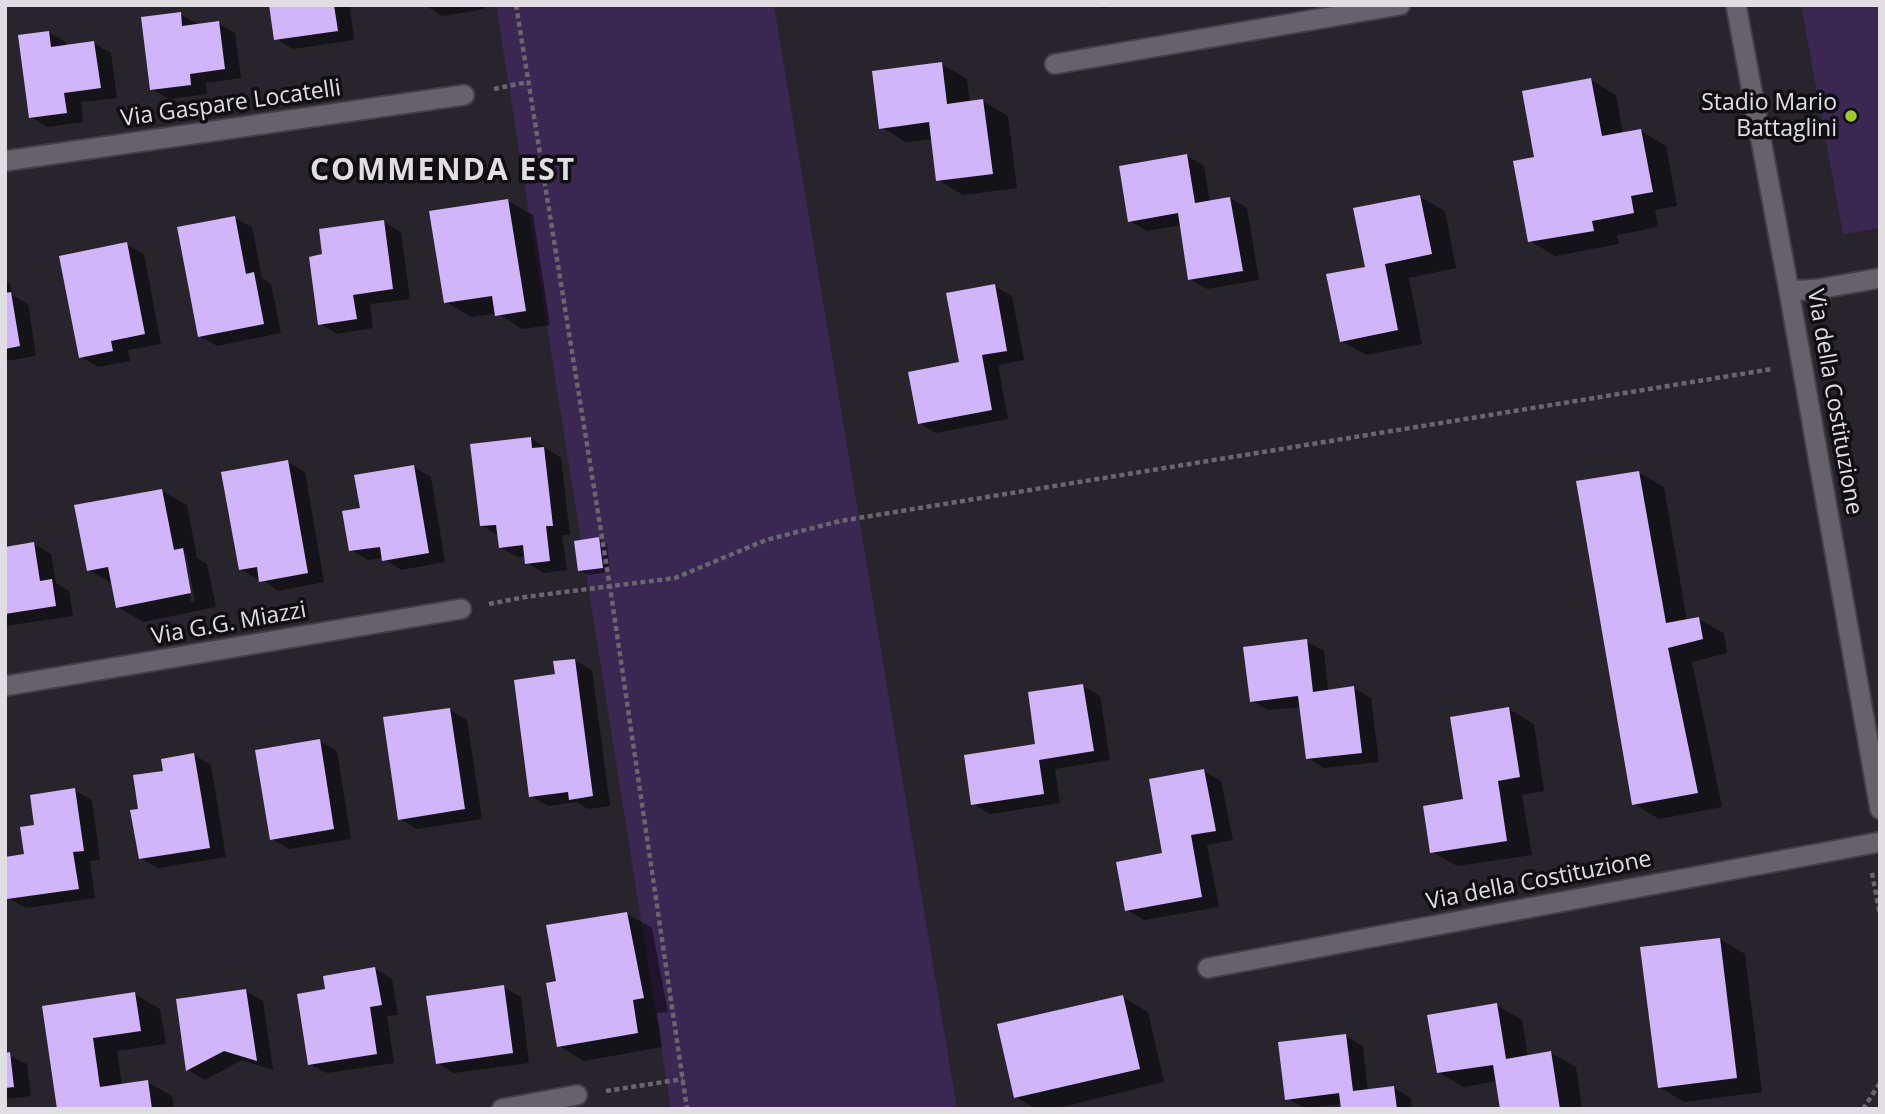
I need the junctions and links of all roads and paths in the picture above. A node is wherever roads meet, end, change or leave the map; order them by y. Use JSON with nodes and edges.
{"nodes":[{"id":1,"x":516,"y":5,"type":"edge"},
{"id":2,"x":1400,"y":5,"type":"edge"},
{"id":3,"x":1736,"y":5,"type":"edge"},
{"id":4,"x":1055,"y":64,"type":"dead end"},
{"id":5,"x":464,"y":95,"type":"dead end"},
{"id":6,"x":5,"y":161,"type":"edge"},
{"id":7,"x":1880,"y":278,"type":"edge"},
{"id":8,"x":1789,"y":291,"type":"junction"},
{"id":9,"x":1803,"y":365,"type":"junction"},
{"id":10,"x":610,"y":587,"type":"junction"},
{"id":11,"x":461,"y":609,"type":"joint"},
{"id":12,"x":5,"y":686,"type":"edge"},
{"id":13,"x":1880,"y":809,"type":"edge"},
{"id":14,"x":1880,"y":842,"type":"edge"},
{"id":15,"x":1208,"y":968,"type":"dead end"},
{"id":16,"x":682,"y":1079,"type":"junction"},
{"id":17,"x":1880,"y":1083,"type":"edge"},
{"id":18,"x":577,"y":1095,"type":"joint"},
{"id":19,"x":502,"y":1109,"type":"edge"},
{"id":20,"x":687,"y":1109,"type":"edge"},
{"id":21,"x":1863,"y":1109,"type":"edge"}],
"edges":[{"from":1,"to":10,"type":"path"},
{"from":2,"to":4,"type":"street"},
{"from":3,"to":8,"type":"street","name":"Via della Costituzione"},
{"from":5,"to":6,"type":"street","name":"Via Gaspare Locatelli"},
{"from":7,"to":8,"type":"street"},
{"from":8,"to":9,"type":"street","name":"Via della Costituzione"},
{"from":9,"to":10,"type":"path"},
{"from":9,"to":13,"type":"street","name":"Via della Costituzione"},
{"from":10,"to":11,"type":"path"},
{"from":10,"to":16,"type":"path"},
{"from":11,"to":12,"type":"street","name":"Via G.G. Miazzi"},
{"from":14,"to":15,"type":"street","name":"Via della Costituzione"},
{"from":16,"to":18,"type":"path"},
{"from":16,"to":20,"type":"path"},
{"from":17,"to":21,"type":"path"},
{"from":18,"to":19,"type":"street"}]}
